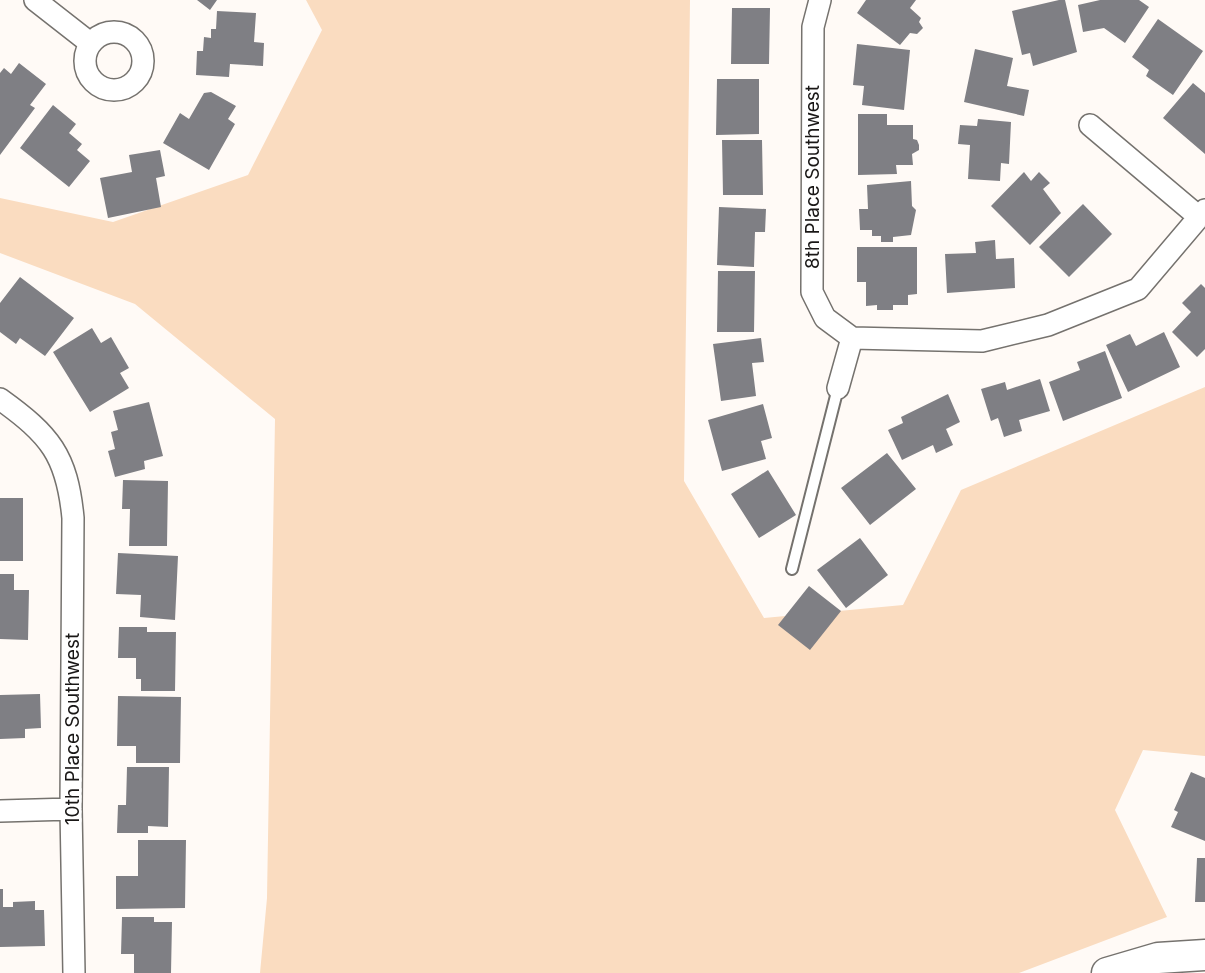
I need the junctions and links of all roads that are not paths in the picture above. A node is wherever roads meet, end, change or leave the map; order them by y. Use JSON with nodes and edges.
{"nodes":[{"id":1,"x":35,"y":0,"type":"edge"},
{"id":2,"x":820,"y":0,"type":"edge"},
{"id":3,"x":90,"y":43,"type":"dead end"},
{"id":4,"x":1090,"y":125,"type":"dead end"},
{"id":5,"x":1202,"y":214,"type":"edge"},
{"id":6,"x":852,"y":338,"type":"junction"},
{"id":7,"x":838,"y":388,"type":"joint"},
{"id":8,"x":0,"y":399,"type":"edge"},
{"id":9,"x":792,"y":569,"type":"dead end"},
{"id":10,"x":71,"y":809,"type":"junction"},
{"id":11,"x":0,"y":811,"type":"edge"},
{"id":12,"x":1205,"y":955,"type":"edge"},
{"id":13,"x":74,"y":973,"type":"edge"},
{"id":14,"x":1107,"y":973,"type":"edge"}],
"edges":[{"from":1,"to":3,"type":"street"},
{"from":2,"to":6,"type":"street","name":"8th Place Southwest"},
{"from":4,"to":5,"type":"street"},
{"from":5,"to":6,"type":"street"},
{"from":6,"to":7,"type":"street"},
{"from":7,"to":9,"type":"lane"},
{"from":8,"to":10,"type":"street","name":"10th Place Southwest"},
{"from":10,"to":11,"type":"street"},
{"from":10,"to":13,"type":"street","name":"10th Place Southwest"},
{"from":12,"to":14,"type":"street"}]}
